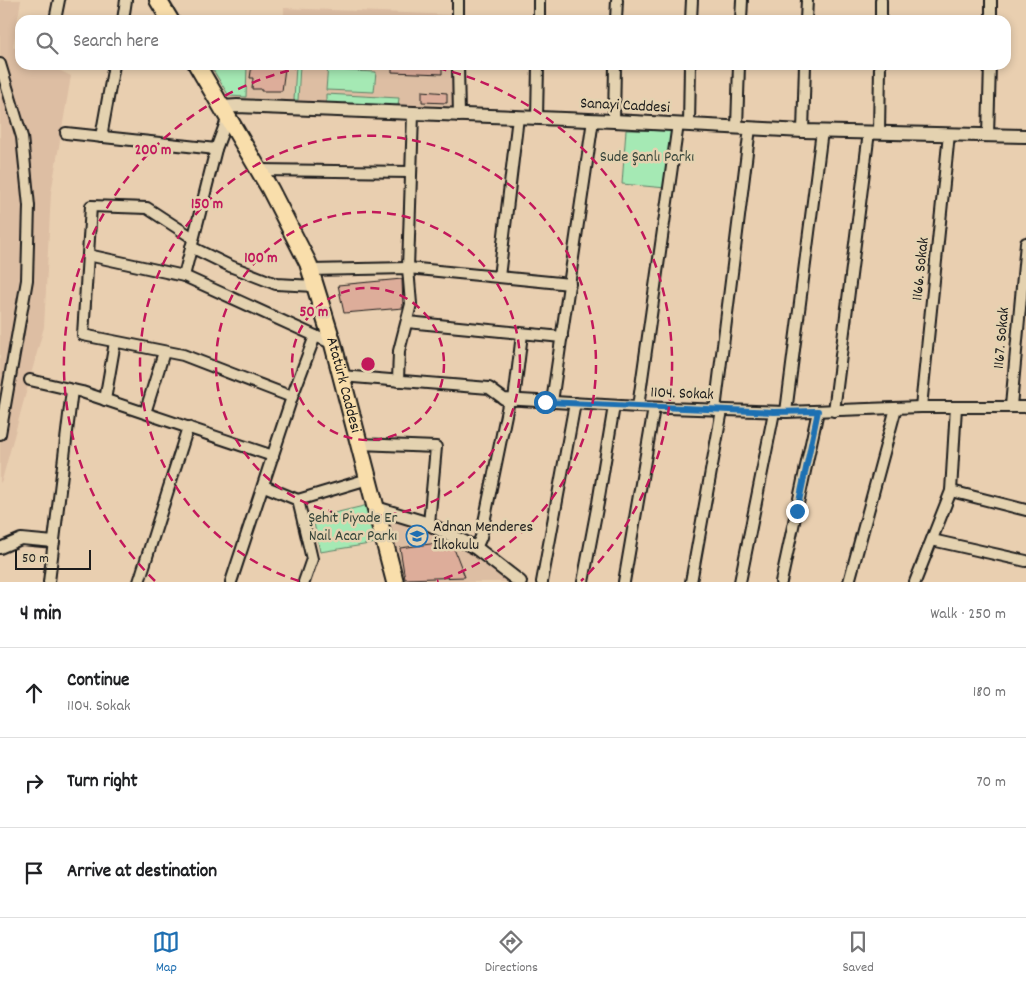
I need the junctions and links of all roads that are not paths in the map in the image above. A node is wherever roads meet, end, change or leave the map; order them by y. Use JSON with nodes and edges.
{"nodes":[{"id":1,"x":59,"y":0,"type":"edge"},
{"id":2,"x":126,"y":0,"type":"edge"},
{"id":3,"x":158,"y":0,"type":"edge"},
{"id":4,"x":458,"y":0,"type":"edge"},
{"id":5,"x":539,"y":0,"type":"edge"},
{"id":6,"x":617,"y":0,"type":"edge"},
{"id":7,"x":692,"y":0,"type":"edge"},
{"id":8,"x":742,"y":0,"type":"edge"},
{"id":9,"x":807,"y":0,"type":"edge"},
{"id":10,"x":881,"y":0,"type":"edge"},
{"id":11,"x":991,"y":0,"type":"edge"},
{"id":12,"x":56,"y":15,"type":"edge"},
{"id":13,"x":124,"y":15,"type":"edge"},
{"id":14,"x":167,"y":15,"type":"edge"},
{"id":15,"x":458,"y":15,"type":"edge"},
{"id":16,"x":538,"y":15,"type":"edge"},
{"id":17,"x":616,"y":15,"type":"edge"},
{"id":18,"x":691,"y":15,"type":"edge"},
{"id":19,"x":741,"y":15,"type":"edge"},
{"id":20,"x":806,"y":15,"type":"edge"},
{"id":21,"x":881,"y":15,"type":"edge"},
{"id":22,"x":991,"y":15,"type":"edge"},
{"id":23,"x":0,"y":64,"type":"edge"},
{"id":24,"x":113,"y":70,"type":"edge"},
{"id":25,"x":200,"y":70,"type":"edge"},
{"id":26,"x":458,"y":70,"type":"edge"},
{"id":27,"x":538,"y":70,"type":"edge"},
{"id":28,"x":615,"y":70,"type":"edge"},
{"id":29,"x":690,"y":70,"type":"edge"},
{"id":30,"x":739,"y":70,"type":"edge"},
{"id":31,"x":805,"y":70,"type":"edge"},
{"id":32,"x":880,"y":70,"type":"edge"},
{"id":33,"x":990,"y":70,"type":"edge"},
{"id":34,"x":225,"y":112,"type":"junction"},
{"id":35,"x":413,"y":114,"type":"junction"},
{"id":36,"x":458,"y":116,"type":"junction"},
{"id":37,"x":518,"y":117,"type":"junction"},
{"id":38,"x":537,"y":118,"type":"junction"},
{"id":39,"x":593,"y":120,"type":"junction"},
{"id":40,"x":614,"y":121,"type":"junction"},
{"id":41,"x":684,"y":125,"type":"junction"},
{"id":42,"x":737,"y":127,"type":"junction"},
{"id":43,"x":750,"y":128,"type":"junction"},
{"id":44,"x":803,"y":131,"type":"junction"},
{"id":45,"x":822,"y":131,"type":"junction"},
{"id":46,"x":874,"y":132,"type":"junction"},
{"id":47,"x":66,"y":133,"type":"dead end"},
{"id":48,"x":949,"y":134,"type":"junction"},
{"id":49,"x":988,"y":135,"type":"junction"},
{"id":50,"x":1026,"y":136,"type":"edge"},
{"id":51,"x":101,"y":137,"type":"junction"},
{"id":52,"x":216,"y":149,"type":"junction"},
{"id":53,"x":259,"y":170,"type":"junction"},
{"id":54,"x":411,"y":172,"type":"junction"},
{"id":55,"x":192,"y":243,"type":"junction"},
{"id":56,"x":1026,"y":243,"type":"edge"},
{"id":57,"x":88,"y":255,"type":"junction"},
{"id":58,"x":408,"y":268,"type":"junction"},
{"id":59,"x":184,"y":276,"type":"junction"},
{"id":60,"x":499,"y":277,"type":"junction"},
{"id":61,"x":312,"y":278,"type":"junction"},
{"id":62,"x":570,"y":284,"type":"junction"},
{"id":63,"x":407,"y":322,"type":"junction"},
{"id":64,"x":522,"y":334,"type":"junction"},
{"id":65,"x":315,"y":336,"type":"junction"},
{"id":66,"x":562,"y":337,"type":"junction"},
{"id":67,"x":116,"y":342,"type":"junction"},
{"id":68,"x":332,"y":344,"type":"junction"},
{"id":69,"x":164,"y":352,"type":"junction"},
{"id":70,"x":341,"y":376,"type":"junction"},
{"id":71,"x":30,"y":380,"type":"dead end"},
{"id":72,"x":398,"y":381,"type":"junction"},
{"id":73,"x":72,"y":390,"type":"junction"},
{"id":74,"x":292,"y":397,"type":"junction"},
{"id":75,"x":105,"y":400,"type":"junction"},
{"id":76,"x":511,"y":400,"type":"junction"},
{"id":77,"x":552,"y":402,"type":"junction"},
{"id":78,"x":575,"y":404,"type":"junction"},
{"id":79,"x":614,"y":406,"type":"junction"},
{"id":80,"x":1011,"y":406,"type":"junction"},
{"id":81,"x":638,"y":407,"type":"junction"},
{"id":82,"x":956,"y":407,"type":"junction"},
{"id":83,"x":1026,"y":407,"type":"edge"},
{"id":84,"x":654,"y":408,"type":"junction"},
{"id":85,"x":896,"y":408,"type":"junction"},
{"id":86,"x":921,"y":408,"type":"junction"},
{"id":87,"x":719,"y":410,"type":"junction"},
{"id":88,"x":818,"y":411,"type":"junction"},
{"id":89,"x":834,"y":411,"type":"junction"},
{"id":90,"x":774,"y":412,"type":"junction"},
{"id":91,"x":786,"y":412,"type":"junction"},
{"id":92,"x":145,"y":413,"type":"junction"},
{"id":93,"x":188,"y":428,"type":"junction"},
{"id":94,"x":0,"y":434,"type":"edge"},
{"id":95,"x":359,"y":444,"type":"junction"},
{"id":96,"x":274,"y":456,"type":"junction"},
{"id":97,"x":368,"y":479,"type":"junction"},
{"id":98,"x":264,"y":486,"type":"junction"},
{"id":99,"x":951,"y":491,"type":"junction"},
{"id":100,"x":298,"y":500,"type":"junction"},
{"id":101,"x":376,"y":508,"type":"junction"},
{"id":102,"x":1026,"y":510,"type":"edge"},
{"id":103,"x":429,"y":524,"type":"junction"},
{"id":104,"x":932,"y":540,"type":"junction"},
{"id":105,"x":54,"y":542,"type":"junction"},
{"id":106,"x":0,"y":548,"type":"edge"},
{"id":107,"x":476,"y":548,"type":"junction"},
{"id":108,"x":1026,"y":562,"type":"edge"},
{"id":109,"x":49,"y":582,"type":"edge"},
{"id":110,"x":139,"y":582,"type":"edge"},
{"id":111,"x":231,"y":582,"type":"edge"},
{"id":112,"x":304,"y":582,"type":"edge"},
{"id":113,"x":395,"y":582,"type":"edge"},
{"id":114,"x":520,"y":582,"type":"edge"},
{"id":115,"x":542,"y":582,"type":"edge"},
{"id":116,"x":583,"y":582,"type":"edge"},
{"id":117,"x":624,"y":582,"type":"edge"},
{"id":118,"x":691,"y":582,"type":"edge"},
{"id":119,"x":740,"y":582,"type":"edge"},
{"id":120,"x":781,"y":582,"type":"edge"},
{"id":121,"x":849,"y":582,"type":"edge"},
{"id":122,"x":915,"y":582,"type":"edge"}],
"edges":[{"from":1,"to":12,"type":"street"},
{"from":2,"to":13,"type":"street"},
{"from":3,"to":14,"type":"main road"},
{"from":4,"to":15,"type":"street"},
{"from":5,"to":16,"type":"street"},
{"from":6,"to":17,"type":"street"},
{"from":7,"to":18,"type":"street"},
{"from":8,"to":19,"type":"street"},
{"from":9,"to":20,"type":"street"},
{"from":10,"to":21,"type":"street"},
{"from":11,"to":22,"type":"street"},
{"from":23,"to":94,"type":"street"},
{"from":24,"to":51,"type":"street"},
{"from":25,"to":34,"type":"main road","name":"Atatürk Caddesi"},
{"from":26,"to":36,"type":"street"},
{"from":27,"to":38,"type":"street"},
{"from":28,"to":40,"type":"street"},
{"from":29,"to":41,"type":"street"},
{"from":30,"to":42,"type":"street"},
{"from":31,"to":44,"type":"street"},
{"from":32,"to":46,"type":"street"},
{"from":33,"to":49,"type":"street"},
{"from":34,"to":35,"type":"street","name":"Sanayi Caddesi"},
{"from":34,"to":52,"type":"street"},
{"from":34,"to":53,"type":"main road","name":"Atatürk Caddesi"},
{"from":35,"to":36,"type":"street","name":"Sanayi Caddesi"},
{"from":35,"to":54,"type":"street"},
{"from":36,"to":37,"type":"street","name":"Sanayi Caddesi"},
{"from":37,"to":38,"type":"street","name":"Sanayi Caddesi"},
{"from":37,"to":60,"type":"street"},
{"from":38,"to":39,"type":"street","name":"Sanayi Caddesi"},
{"from":39,"to":40,"type":"street","name":"Sanayi Caddesi"},
{"from":39,"to":62,"type":"street"},
{"from":40,"to":41,"type":"street","name":"Sanayi Caddesi"},
{"from":41,"to":42,"type":"street","name":"Sanayi Caddesi"},
{"from":41,"to":81,"type":"street"},
{"from":42,"to":43,"type":"street","name":"Sanayi Caddesi"},
{"from":43,"to":44,"type":"street","name":"Sanayi Caddesi"},
{"from":43,"to":87,"type":"street"},
{"from":44,"to":45,"type":"street","name":"Sanayi Caddesi"},
{"from":45,"to":46,"type":"street","name":"Sanayi Caddesi"},
{"from":45,"to":91,"type":"street"},
{"from":46,"to":48,"type":"street","name":"Sanayi Caddesi"},
{"from":46,"to":89,"type":"street"},
{"from":47,"to":51,"type":"street"},
{"from":48,"to":49,"type":"street","name":"Sanayi Caddesi"},
{"from":48,"to":86,"type":"street","name":"1166. Sokak"},
{"from":49,"to":50,"type":"street","name":"Sanayi Caddesi"},
{"from":51,"to":52,"type":"street"},
{"from":52,"to":55,"type":"street"},
{"from":53,"to":54,"type":"street"},
{"from":53,"to":61,"type":"main road","name":"Atatürk Caddesi"},
{"from":54,"to":58,"type":"street"},
{"from":55,"to":57,"type":"street"},
{"from":55,"to":59,"type":"street"},
{"from":55,"to":61,"type":"street"},
{"from":56,"to":80,"type":"street","name":"1167. Sokak"},
{"from":57,"to":59,"type":"street"},
{"from":57,"to":67,"type":"street"},
{"from":58,"to":60,"type":"street"},
{"from":58,"to":61,"type":"street"},
{"from":58,"to":63,"type":"street"},
{"from":59,"to":65,"type":"street"},
{"from":60,"to":62,"type":"street"},
{"from":61,"to":68,"type":"main road","name":"Atatürk Caddesi"},
{"from":62,"to":66,"type":"street"},
{"from":63,"to":64,"type":"street"},
{"from":63,"to":72,"type":"street"},
{"from":64,"to":66,"type":"street"},
{"from":64,"to":76,"type":"street"},
{"from":65,"to":68,"type":"street"},
{"from":65,"to":74,"type":"street"},
{"from":66,"to":77,"type":"street"},
{"from":67,"to":69,"type":"street"},
{"from":67,"to":75,"type":"street"},
{"from":68,"to":70,"type":"main road","name":"Atatürk Caddesi"},
{"from":69,"to":74,"type":"street"},
{"from":69,"to":92,"type":"street"},
{"from":70,"to":72,"type":"street","name":"1104. Sokak"},
{"from":70,"to":95,"type":"main road","name":"Atatürk Caddesi"},
{"from":71,"to":73,"type":"street"},
{"from":72,"to":76,"type":"street","name":"1104. Sokak"},
{"from":73,"to":75,"type":"street"},
{"from":73,"to":105,"type":"street"},
{"from":74,"to":96,"type":"street"},
{"from":75,"to":92,"type":"street"},
{"from":76,"to":77,"type":"street","name":"1104. Sokak"},
{"from":76,"to":107,"type":"street"},
{"from":77,"to":78,"type":"street","name":"1104. Sokak"},
{"from":78,"to":79,"type":"street","name":"1104. Sokak"},
{"from":78,"to":115,"type":"street"},
{"from":79,"to":81,"type":"street","name":"1104. Sokak"},
{"from":79,"to":116,"type":"street"},
{"from":80,"to":82,"type":"street","name":"1104. Sokak"},
{"from":80,"to":83,"type":"street","name":"1104. Sokak"},
{"from":81,"to":84,"type":"street","name":"1104. Sokak"},
{"from":82,"to":86,"type":"street","name":"1104. Sokak"},
{"from":82,"to":99,"type":"street"},
{"from":84,"to":87,"type":"street","name":"1104. Sokak"},
{"from":84,"to":117,"type":"street"},
{"from":85,"to":86,"type":"street","name":"1104. Sokak"},
{"from":85,"to":89,"type":"street","name":"1104. Sokak"},
{"from":85,"to":121,"type":"street"},
{"from":87,"to":90,"type":"street","name":"1104. Sokak"},
{"from":87,"to":118,"type":"street"},
{"from":88,"to":89,"type":"street","name":"1104. Sokak"},
{"from":88,"to":91,"type":"street","name":"1104. Sokak"},
{"from":88,"to":120,"type":"street"},
{"from":90,"to":91,"type":"street","name":"1104. Sokak"},
{"from":90,"to":119,"type":"street"},
{"from":92,"to":93,"type":"street"},
{"from":93,"to":96,"type":"street"},
{"from":93,"to":110,"type":"street"},
{"from":95,"to":97,"type":"main road","name":"Atatürk Caddesi"},
{"from":95,"to":103,"type":"street"},
{"from":96,"to":98,"type":"street"},
{"from":97,"to":100,"type":"street"},
{"from":97,"to":101,"type":"main road","name":"Atatürk Caddesi"},
{"from":98,"to":100,"type":"street"},
{"from":98,"to":111,"type":"street"},
{"from":99,"to":102,"type":"street"},
{"from":99,"to":104,"type":"street"},
{"from":100,"to":112,"type":"street"},
{"from":101,"to":103,"type":"street"},
{"from":101,"to":113,"type":"main road","name":"Atatürk Caddesi"},
{"from":103,"to":107,"type":"street"},
{"from":104,"to":108,"type":"street"},
{"from":104,"to":122,"type":"street"},
{"from":105,"to":106,"type":"street"},
{"from":105,"to":109,"type":"street"},
{"from":107,"to":114,"type":"street"}]}
